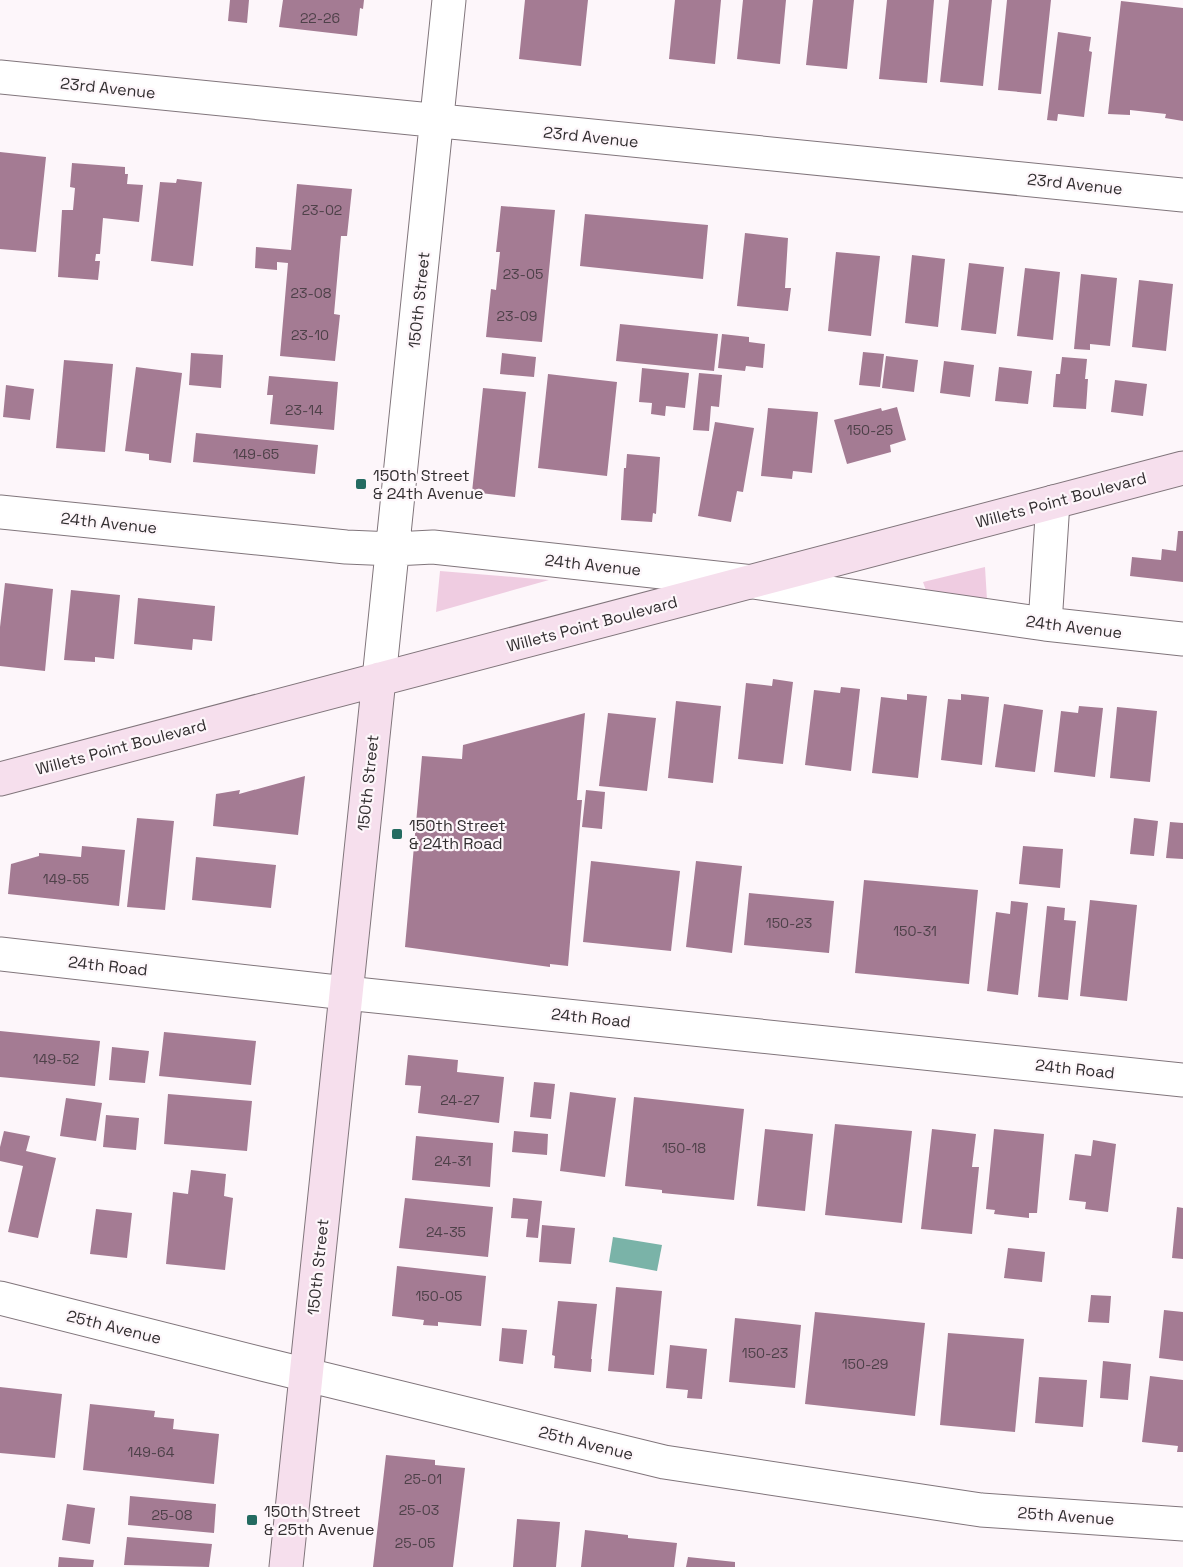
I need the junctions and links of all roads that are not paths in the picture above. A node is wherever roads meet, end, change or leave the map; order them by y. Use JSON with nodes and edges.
{"nodes":[{"id":1,"x":449,"y":0,"type":"edge"},
{"id":2,"x":0,"y":77,"type":"edge"},
{"id":3,"x":437,"y":122,"type":"junction"},
{"id":4,"x":1183,"y":195,"type":"edge"},
{"id":5,"x":1183,"y":468,"type":"edge"},
{"id":6,"x":1053,"y":502,"type":"junction"},
{"id":7,"x":0,"y":512,"type":"edge"},
{"id":8,"x":394,"y":549,"type":"junction"},
{"id":9,"x":753,"y":582,"type":"junction"},
{"id":10,"x":1045,"y":624,"type":"junction"},
{"id":11,"x":1183,"y":639,"type":"edge"},
{"id":12,"x":379,"y":680,"type":"junction"},
{"id":13,"x":0,"y":780,"type":"edge"},
{"id":14,"x":0,"y":954,"type":"edge"},
{"id":15,"x":346,"y":993,"type":"junction"},
{"id":16,"x":1183,"y":1080,"type":"edge"},
{"id":17,"x":0,"y":1298,"type":"edge"},
{"id":18,"x":306,"y":1376,"type":"junction"},
{"id":19,"x":1183,"y":1524,"type":"edge"},
{"id":20,"x":286,"y":1567,"type":"edge"}],
"edges":[{"from":1,"to":3,"type":"street","name":"150th Street"},
{"from":2,"to":3,"type":"street","name":"23rd Avenue"},
{"from":3,"to":4,"type":"street","name":"23rd Avenue"},
{"from":3,"to":8,"type":"street","name":"150th Street"},
{"from":5,"to":6,"type":"street","name":"Willets Point Boulevard"},
{"from":6,"to":9,"type":"street","name":"Willets Point Boulevard"},
{"from":6,"to":10,"type":"street"},
{"from":7,"to":8,"type":"street","name":"24th Avenue"},
{"from":8,"to":9,"type":"street","name":"24th Avenue"},
{"from":8,"to":12,"type":"street","name":"150th Street"},
{"from":9,"to":10,"type":"street","name":"24th Avenue"},
{"from":9,"to":12,"type":"street","name":"Willets Point Boulevard"},
{"from":10,"to":11,"type":"street","name":"24th Avenue"},
{"from":12,"to":13,"type":"street","name":"Willets Point Boulevard"},
{"from":12,"to":15,"type":"street","name":"150th Street"},
{"from":14,"to":15,"type":"street","name":"24th Road"},
{"from":15,"to":16,"type":"street","name":"24th Road"},
{"from":15,"to":18,"type":"street","name":"150th Street"},
{"from":17,"to":18,"type":"street","name":"25th Avenue"},
{"from":18,"to":19,"type":"street","name":"25th Avenue"},
{"from":18,"to":20,"type":"street","name":"150th Street"}]}
